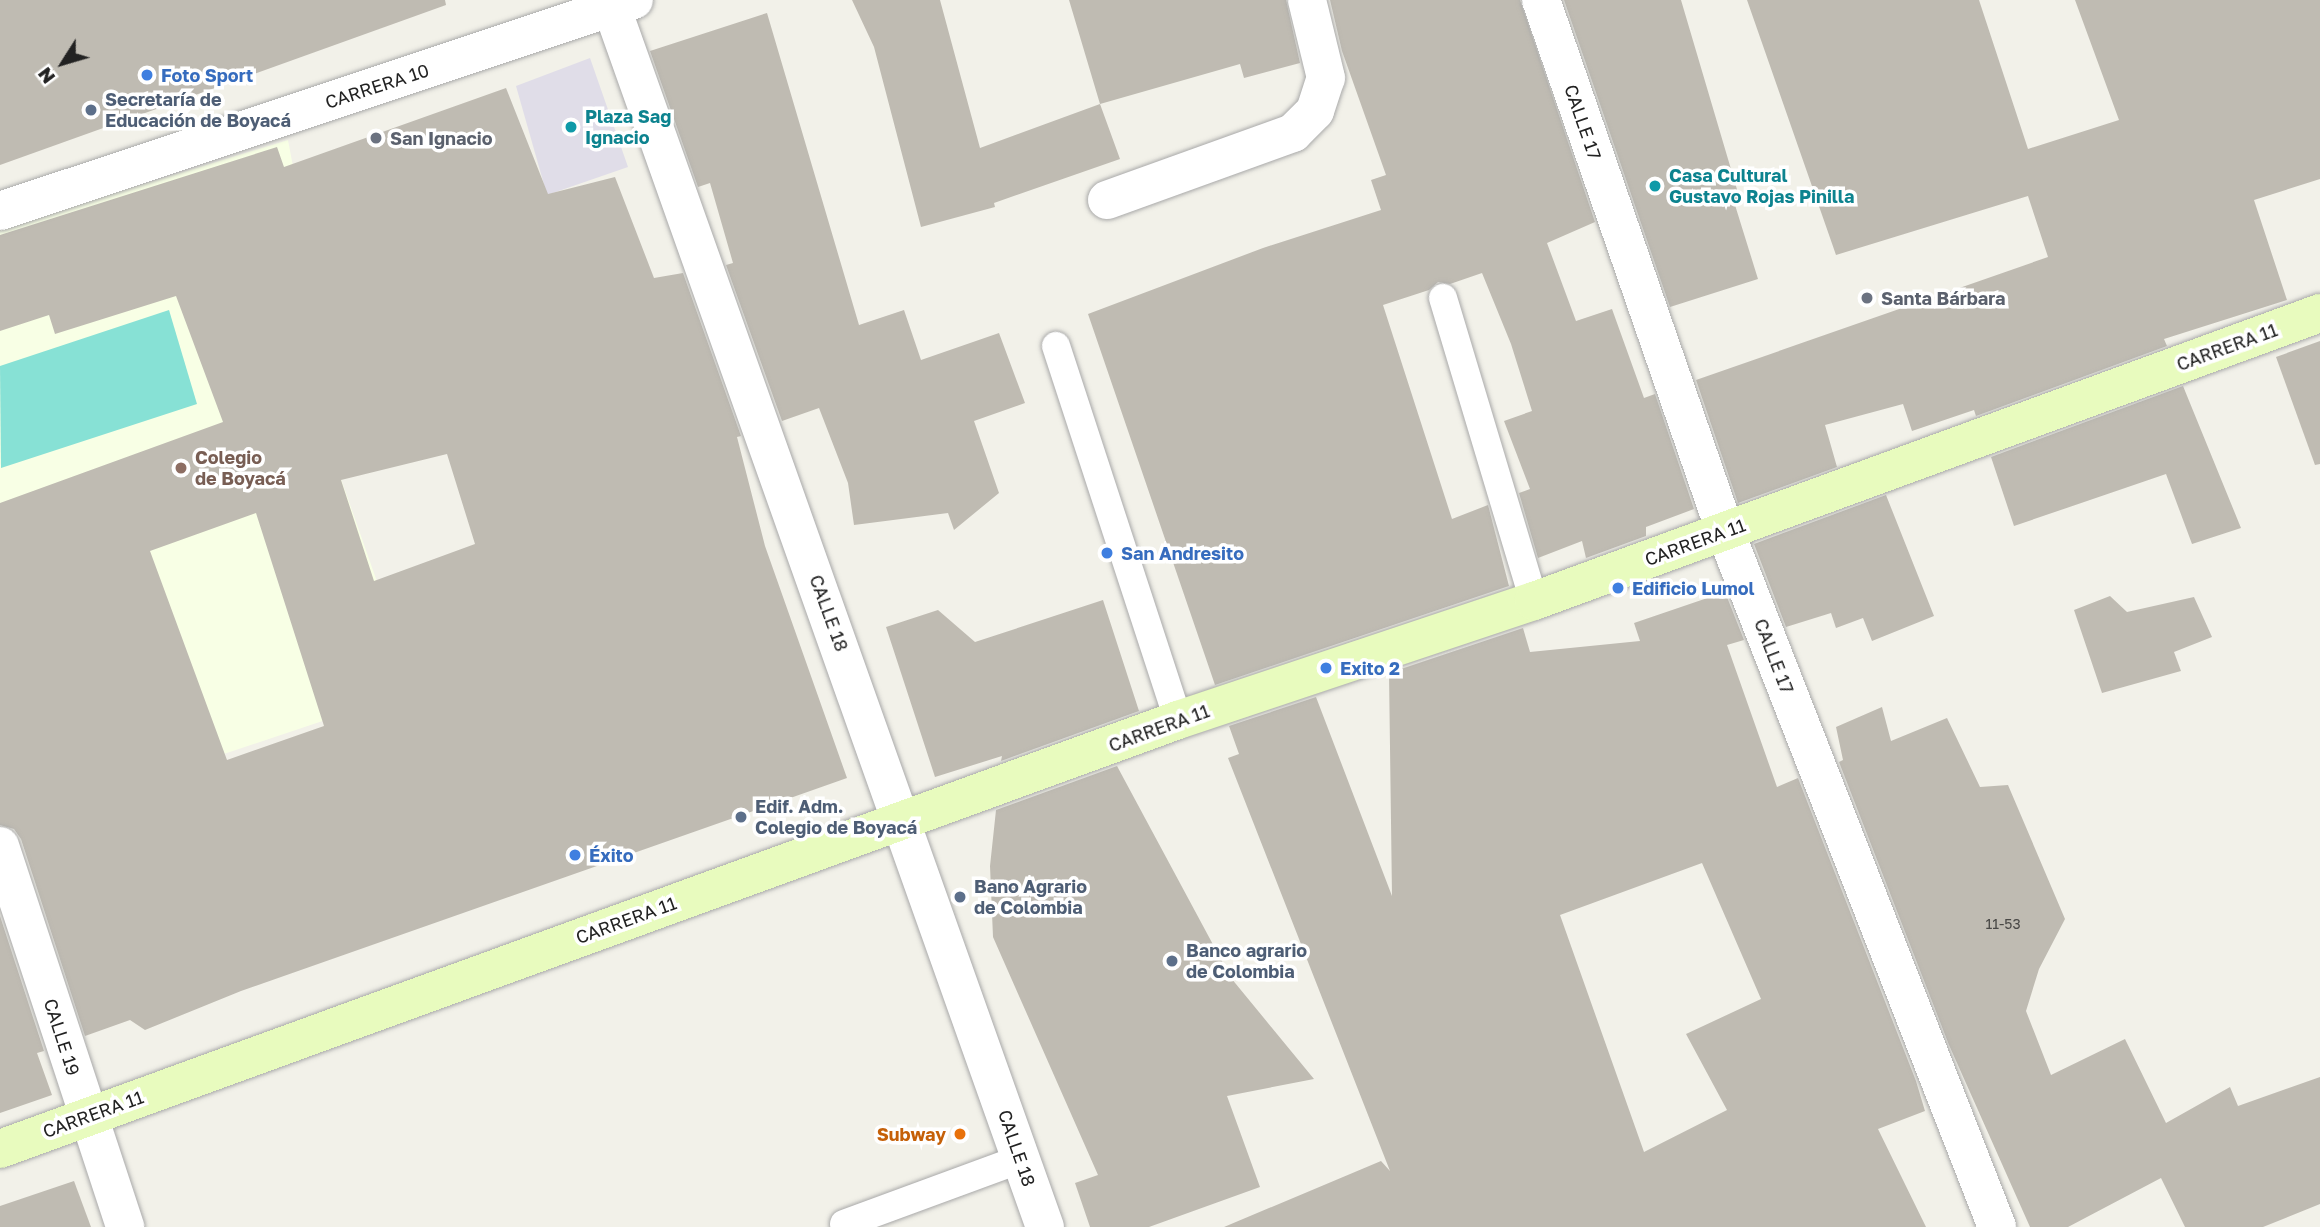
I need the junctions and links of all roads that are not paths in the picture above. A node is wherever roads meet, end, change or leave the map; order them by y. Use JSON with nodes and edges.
{"nodes":[{"id":1,"x":1307,"y":0,"type":"edge"},
{"id":2,"x":1541,"y":0,"type":"edge"},
{"id":3,"x":618,"y":3,"type":"edge"},
{"id":4,"x":1107,"y":200,"type":"dead end"},
{"id":5,"x":0,"y":211,"type":"edge"},
{"id":6,"x":1443,"y":298,"type":"dead end"},
{"id":7,"x":2320,"y":313,"type":"edge"},
{"id":8,"x":1056,"y":346,"type":"dead end"},
{"id":9,"x":1725,"y":531,"type":"junction"},
{"id":10,"x":1534,"y":601,"type":"junction"},
{"id":11,"x":1178,"y":720,"type":"junction"},
{"id":12,"x":902,"y":819,"type":"junction"},
{"id":13,"x":0,"y":846,"type":"edge"},
{"id":14,"x":88,"y":1116,"type":"junction"},
{"id":15,"x":0,"y":1149,"type":"edge"},
{"id":16,"x":1021,"y":1159,"type":"junction"},
{"id":17,"x":844,"y":1224,"type":"dead end"},
{"id":18,"x":125,"y":1227,"type":"edge"},
{"id":19,"x":1045,"y":1227,"type":"edge"},
{"id":20,"x":1997,"y":1227,"type":"edge"}],
"edges":[{"from":1,"to":4,"type":"street"},
{"from":2,"to":9,"type":"street","name":"CALLE 17"},
{"from":3,"to":5,"type":"street","name":"CARRERA 10"},
{"from":3,"to":12,"type":"street","name":"CALLE 18"},
{"from":6,"to":10,"type":"lane"},
{"from":7,"to":9,"type":"main road","name":"CARRERA 11"},
{"from":8,"to":11,"type":"lane"},
{"from":9,"to":10,"type":"main road","name":"CARRERA 11"},
{"from":9,"to":20,"type":"street","name":"CALLE 17"},
{"from":10,"to":11,"type":"main road","name":"CARRERA 11"},
{"from":11,"to":12,"type":"main road","name":"CARRERA 11"},
{"from":12,"to":14,"type":"main road","name":"CARRERA 11"},
{"from":12,"to":16,"type":"street","name":"CALLE 18"},
{"from":13,"to":14,"type":"street","name":"CALLE 19"},
{"from":14,"to":15,"type":"main road","name":"CARRERA 11"},
{"from":14,"to":18,"type":"street","name":"CALLE 19"},
{"from":16,"to":17,"type":"lane"},
{"from":16,"to":19,"type":"street","name":"CALLE 18"}]}
